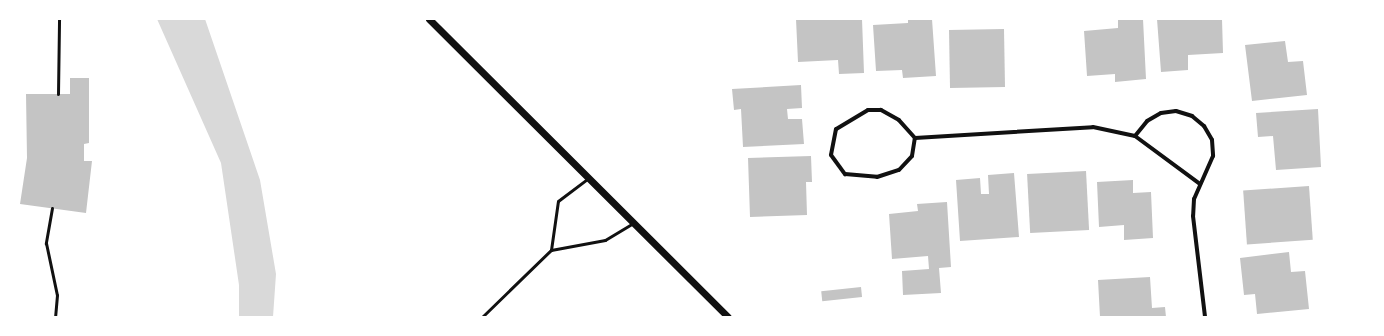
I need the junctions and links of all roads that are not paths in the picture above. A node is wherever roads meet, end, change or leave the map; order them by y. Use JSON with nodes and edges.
{"nodes":[{"id":1,"x":59,"y":19,"type":"edge"},
{"id":2,"x":429,"y":19,"type":"edge"},
{"id":3,"x":58,"y":94,"type":"dead end"},
{"id":4,"x":1135,"y":136,"type":"junction"},
{"id":5,"x":915,"y":138,"type":"junction"},
{"id":6,"x":588,"y":178,"type":"junction"},
{"id":7,"x":1200,"y":184,"type":"junction"},
{"id":8,"x":52,"y":208,"type":"dead end"},
{"id":9,"x":633,"y":223,"type":"junction"},
{"id":10,"x":551,"y":250,"type":"junction"},
{"id":11,"x":55,"y":317,"type":"edge"},
{"id":12,"x":482,"y":317,"type":"edge"},
{"id":13,"x":728,"y":317,"type":"edge"},
{"id":14,"x":1205,"y":317,"type":"edge"}],
"edges":[{"from":1,"to":3,"type":"lane"},
{"from":2,"to":6,"type":"street"},
{"from":4,"to":5,"type":"street"},
{"from":4,"to":7,"type":"street"},
{"from":4,"to":7,"type":"street"},
{"from":5,"to":5,"type":"street"},
{"from":6,"to":9,"type":"street"},
{"from":6,"to":10,"type":"lane"},
{"from":7,"to":14,"type":"street"},
{"from":8,"to":11,"type":"lane"},
{"from":9,"to":10,"type":"lane"},
{"from":9,"to":13,"type":"street"},
{"from":10,"to":12,"type":"lane"}]}
